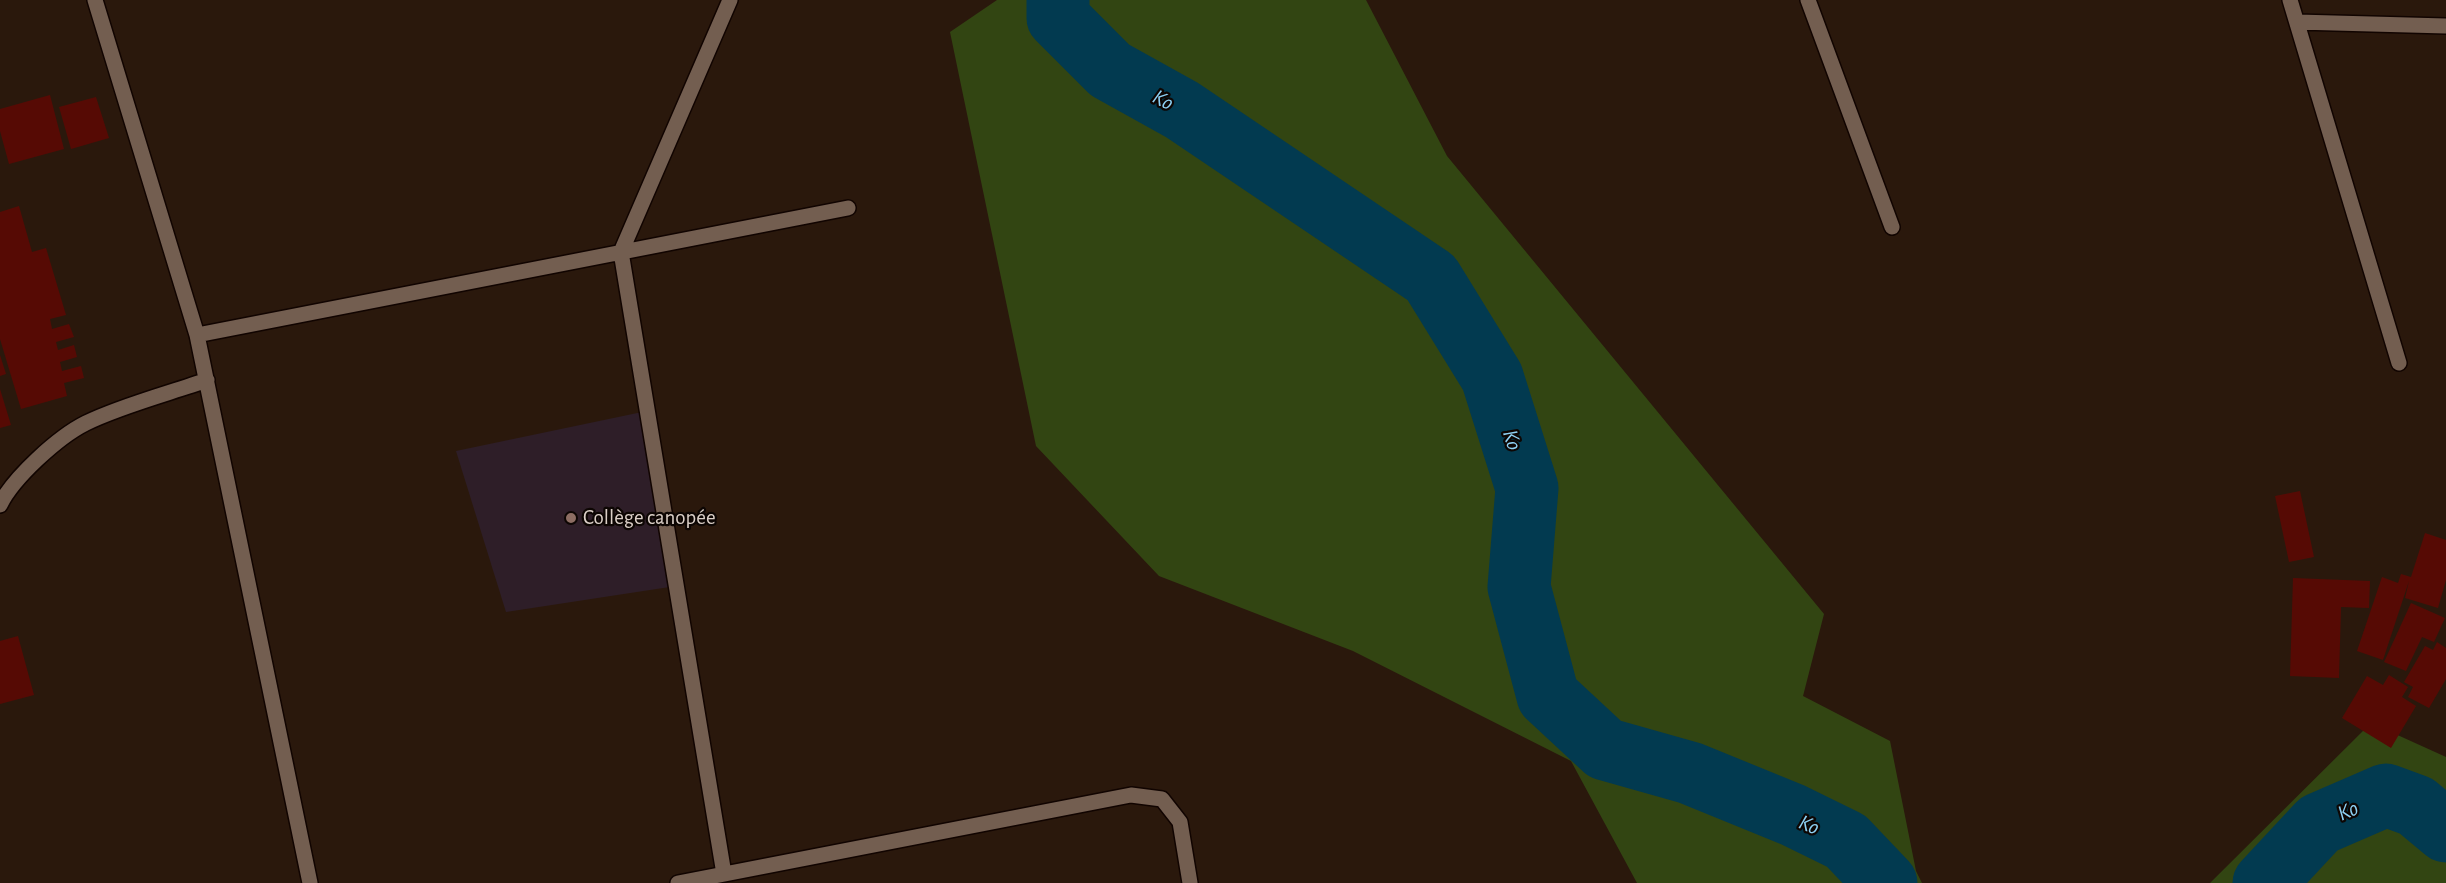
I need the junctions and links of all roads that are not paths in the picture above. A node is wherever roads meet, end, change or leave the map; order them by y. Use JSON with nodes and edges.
{"nodes":[{"id":1,"x":95,"y":0,"type":"edge"},
{"id":2,"x":730,"y":0,"type":"edge"},
{"id":3,"x":1808,"y":0,"type":"edge"},
{"id":4,"x":2290,"y":0,"type":"edge"},
{"id":5,"x":2297,"y":22,"type":"junction"},
{"id":6,"x":2446,"y":26,"type":"edge"},
{"id":7,"x":848,"y":208,"type":"dead end"},
{"id":8,"x":1892,"y":226,"type":"dead end"},
{"id":9,"x":621,"y":252,"type":"junction"},
{"id":10,"x":197,"y":335,"type":"junction"},
{"id":11,"x":2399,"y":363,"type":"dead end"},
{"id":12,"x":207,"y":380,"type":"junction"},
{"id":13,"x":0,"y":505,"type":"edge"},
{"id":14,"x":724,"y":874,"type":"junction"},
{"id":15,"x":310,"y":883,"type":"edge"},
{"id":16,"x":678,"y":883,"type":"edge"},
{"id":17,"x":1190,"y":883,"type":"edge"}],
"edges":[{"from":1,"to":10,"type":"street"},
{"from":2,"to":9,"type":"street"},
{"from":3,"to":8,"type":"street"},
{"from":4,"to":5,"type":"street"},
{"from":5,"to":6,"type":"street"},
{"from":5,"to":11,"type":"street"},
{"from":7,"to":9,"type":"street"},
{"from":9,"to":10,"type":"street"},
{"from":9,"to":14,"type":"street"},
{"from":10,"to":12,"type":"street"},
{"from":12,"to":13,"type":"street"},
{"from":12,"to":15,"type":"street"},
{"from":14,"to":16,"type":"street"},
{"from":14,"to":17,"type":"street"}]}
